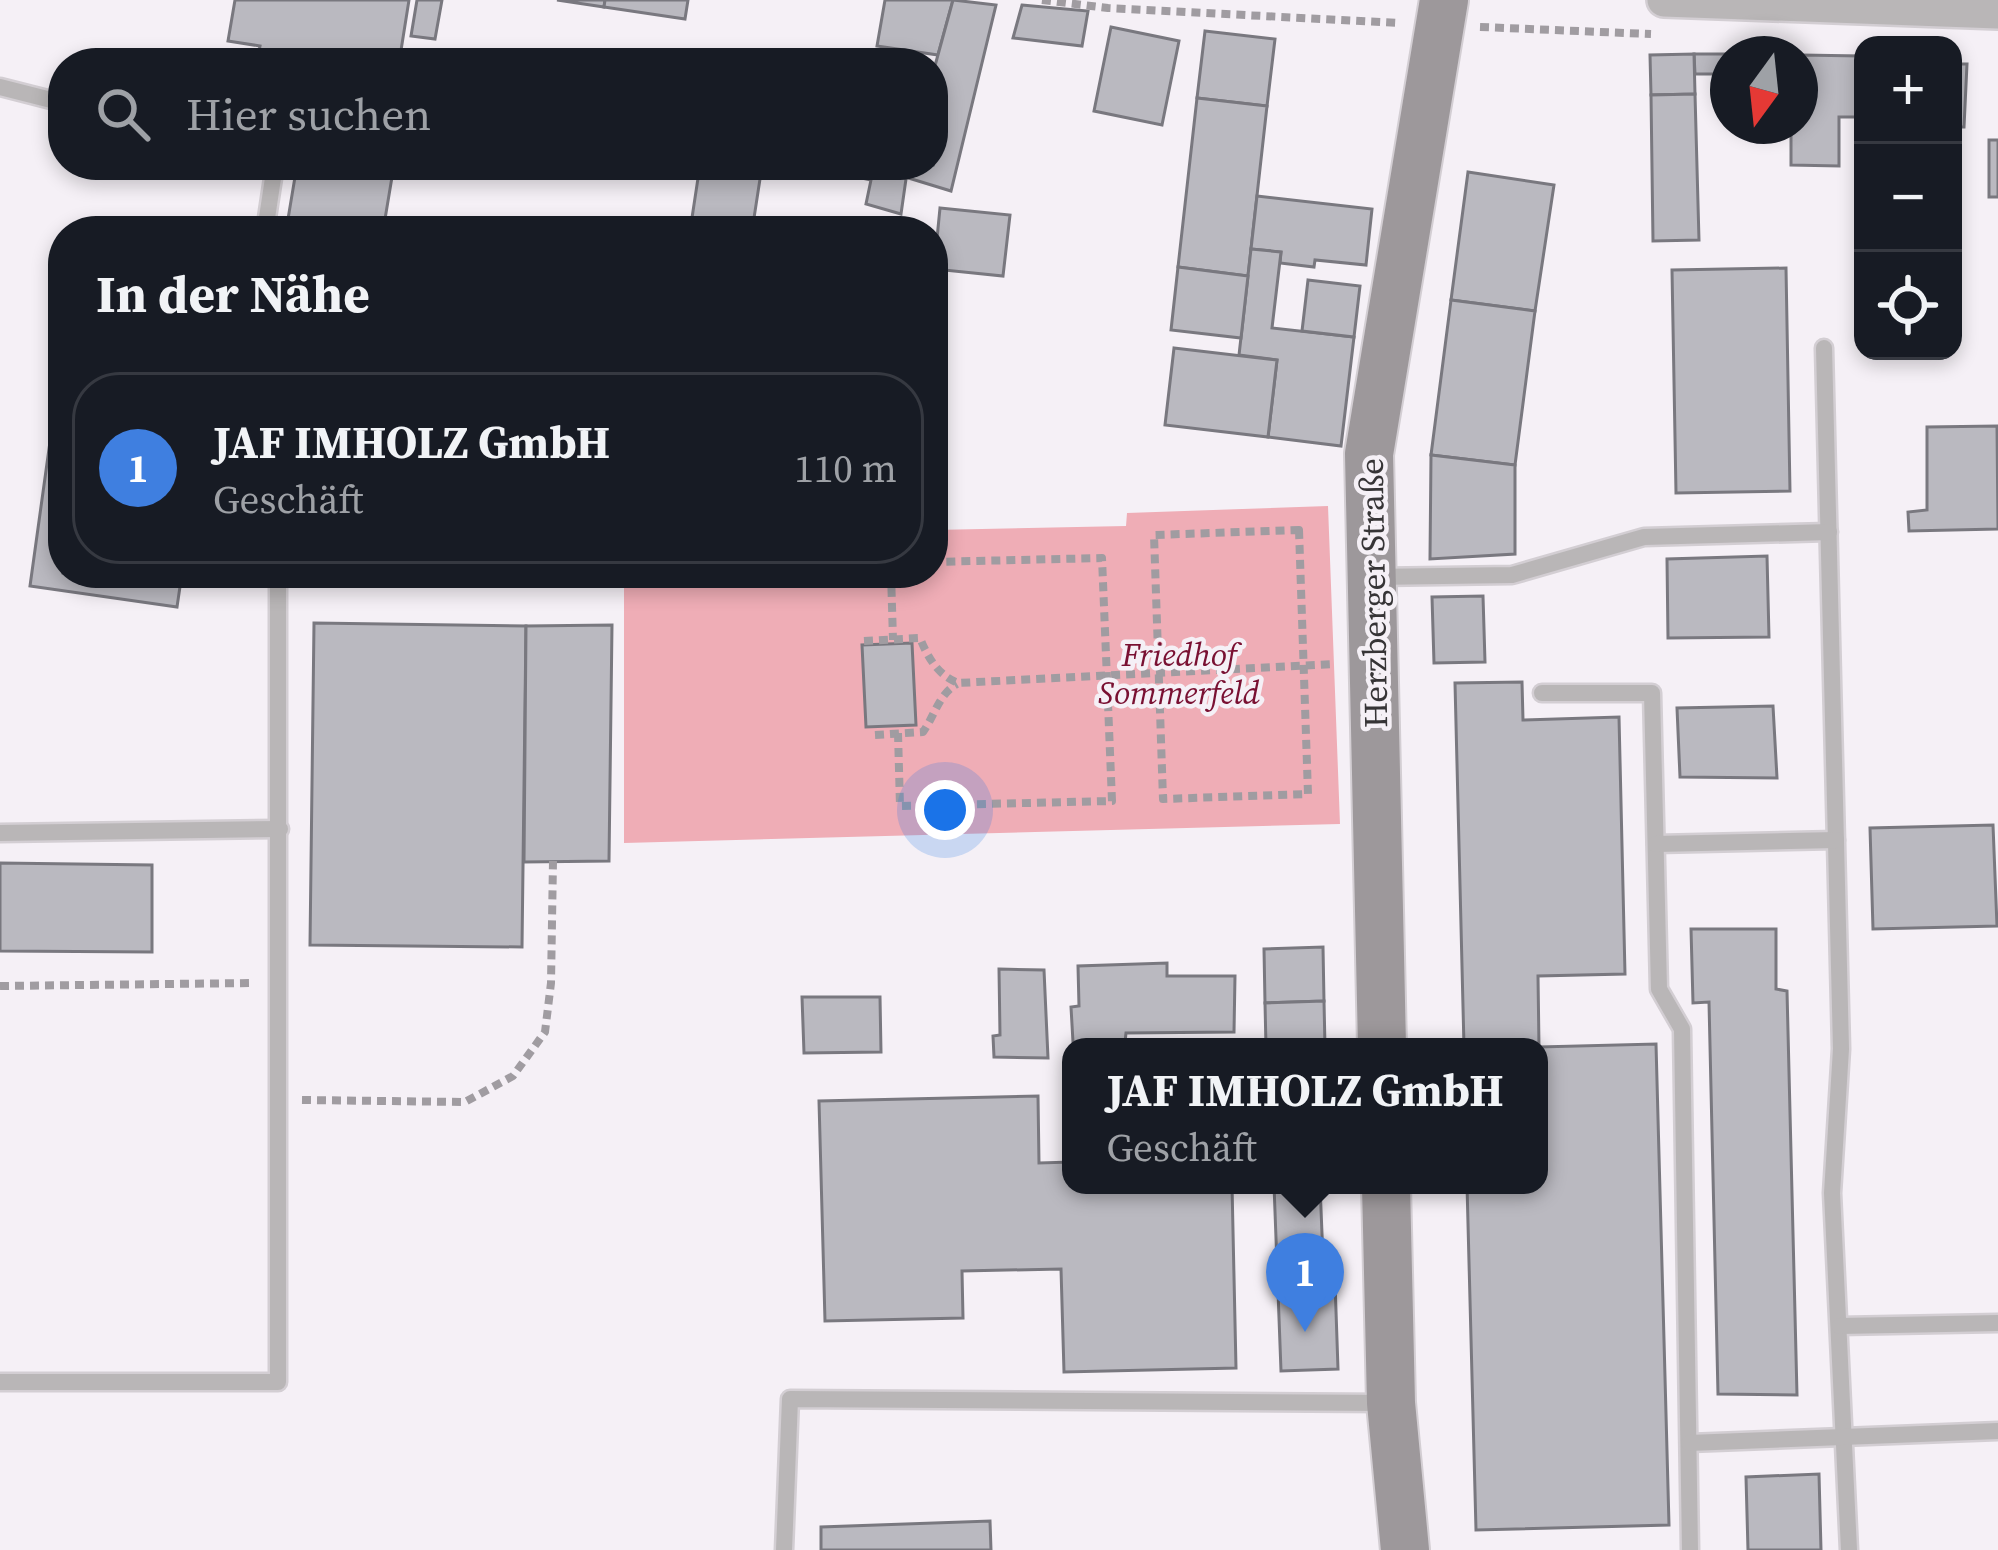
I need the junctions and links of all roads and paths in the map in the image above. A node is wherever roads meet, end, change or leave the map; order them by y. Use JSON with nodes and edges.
{"nodes":[{"id":1,"x":1042,"y":0,"type":"edge"},
{"id":2,"x":1664,"y":0,"type":"edge"},
{"id":3,"x":1108,"y":4,"type":"edge"},
{"id":4,"x":1958,"y":5,"type":"edge"},
{"id":5,"x":1998,"y":12,"type":"edge"},
{"id":6,"x":1442,"y":13,"type":"edge"},
{"id":7,"x":1655,"y":34,"type":"dead end"},
{"id":8,"x":0,"y":87,"type":"edge"},
{"id":9,"x":48,"y":99,"type":"edge"},
{"id":10,"x":273,"y":180,"type":"edge"},
{"id":11,"x":267,"y":216,"type":"edge"},
{"id":12,"x":1824,"y":348,"type":"dead end"},
{"id":13,"x":1829,"y":532,"type":"junction"},
{"id":14,"x":948,"y":562,"type":"edge"},
{"id":15,"x":1371,"y":578,"type":"junction"},
{"id":16,"x":278,"y":588,"type":"edge"},
{"id":17,"x":891,"y":588,"type":"edge"},
{"id":18,"x":893,"y":640,"type":"junction"},
{"id":19,"x":864,"y":641,"type":"dead end"},
{"id":20,"x":1372,"y":663,"type":"junction"},
{"id":21,"x":1304,"y":666,"type":"junction"},
{"id":22,"x":1159,"y":674,"type":"junction"},
{"id":23,"x":1106,"y":676,"type":"junction"},
{"id":24,"x":958,"y":683,"type":"junction"},
{"id":25,"x":1542,"y":693,"type":"dead end"},
{"id":26,"x":898,"y":733,"type":"junction"},
{"id":27,"x":875,"y":735,"type":"dead end"},
{"id":28,"x":280,"y":830,"type":"junction"},
{"id":29,"x":0,"y":833,"type":"edge"},
{"id":30,"x":1836,"y":840,"type":"junction"},
{"id":31,"x":1656,"y":844,"type":"junction"},
{"id":32,"x":553,"y":861,"type":"dead end"},
{"id":33,"x":280,"y":982,"type":"junction"},
{"id":34,"x":0,"y":986,"type":"edge"},
{"id":35,"x":1382,"y":1038,"type":"edge"},
{"id":36,"x":279,"y":1099,"type":"junction"},
{"id":37,"x":1385,"y":1194,"type":"edge"},
{"id":38,"x":1998,"y":1323,"type":"edge"},
{"id":39,"x":1840,"y":1326,"type":"junction"},
{"id":40,"x":0,"y":1382,"type":"edge"},
{"id":41,"x":1391,"y":1403,"type":"junction"},
{"id":42,"x":1998,"y":1431,"type":"edge"},
{"id":43,"x":1846,"y":1437,"type":"junction"},
{"id":44,"x":1689,"y":1443,"type":"junction"},
{"id":45,"x":784,"y":1550,"type":"edge"},
{"id":46,"x":1405,"y":1550,"type":"edge"},
{"id":47,"x":1690,"y":1550,"type":"edge"},
{"id":48,"x":1849,"y":1550,"type":"edge"}],
"edges":[{"from":1,"to":3,"type":"path"},
{"from":2,"to":4,"type":"street"},
{"from":3,"to":6,"type":"path"},
{"from":4,"to":5,"type":"street"},
{"from":6,"to":7,"type":"path"},
{"from":6,"to":15,"type":"main road","name":"Herzberger Straße"},
{"from":8,"to":9,"type":"lane"},
{"from":10,"to":11,"type":"lane"},
{"from":12,"to":13,"type":"lane"},
{"from":13,"to":15,"type":"lane"},
{"from":13,"to":30,"type":"lane"},
{"from":14,"to":23,"type":"path"},
{"from":15,"to":20,"type":"main road","name":"Herzberger Straße"},
{"from":16,"to":28,"type":"lane"},
{"from":17,"to":18,"type":"path"},
{"from":18,"to":19,"type":"path"},
{"from":18,"to":24,"type":"path"},
{"from":20,"to":21,"type":"path"},
{"from":20,"to":35,"type":"main road","name":"Herzberger Straße"},
{"from":21,"to":22,"type":"path"},
{"from":21,"to":22,"type":"path"},
{"from":21,"to":22,"type":"path"},
{"from":22,"to":23,"type":"path"},
{"from":23,"to":24,"type":"path"},
{"from":23,"to":26,"type":"path"},
{"from":24,"to":26,"type":"path"},
{"from":25,"to":31,"type":"lane"},
{"from":26,"to":27,"type":"path"},
{"from":28,"to":29,"type":"lane"},
{"from":28,"to":33,"type":"lane"},
{"from":30,"to":31,"type":"lane"},
{"from":30,"to":39,"type":"lane"},
{"from":31,"to":44,"type":"lane"},
{"from":32,"to":36,"type":"path"},
{"from":33,"to":34,"type":"path"},
{"from":33,"to":36,"type":"lane"},
{"from":36,"to":40,"type":"lane"},
{"from":37,"to":41,"type":"main road"},
{"from":38,"to":39,"type":"lane"},
{"from":39,"to":43,"type":"lane"},
{"from":41,"to":45,"type":"lane"},
{"from":41,"to":46,"type":"main road"},
{"from":42,"to":43,"type":"lane"},
{"from":43,"to":44,"type":"lane"},
{"from":43,"to":48,"type":"lane"},
{"from":44,"to":47,"type":"lane"}]}
